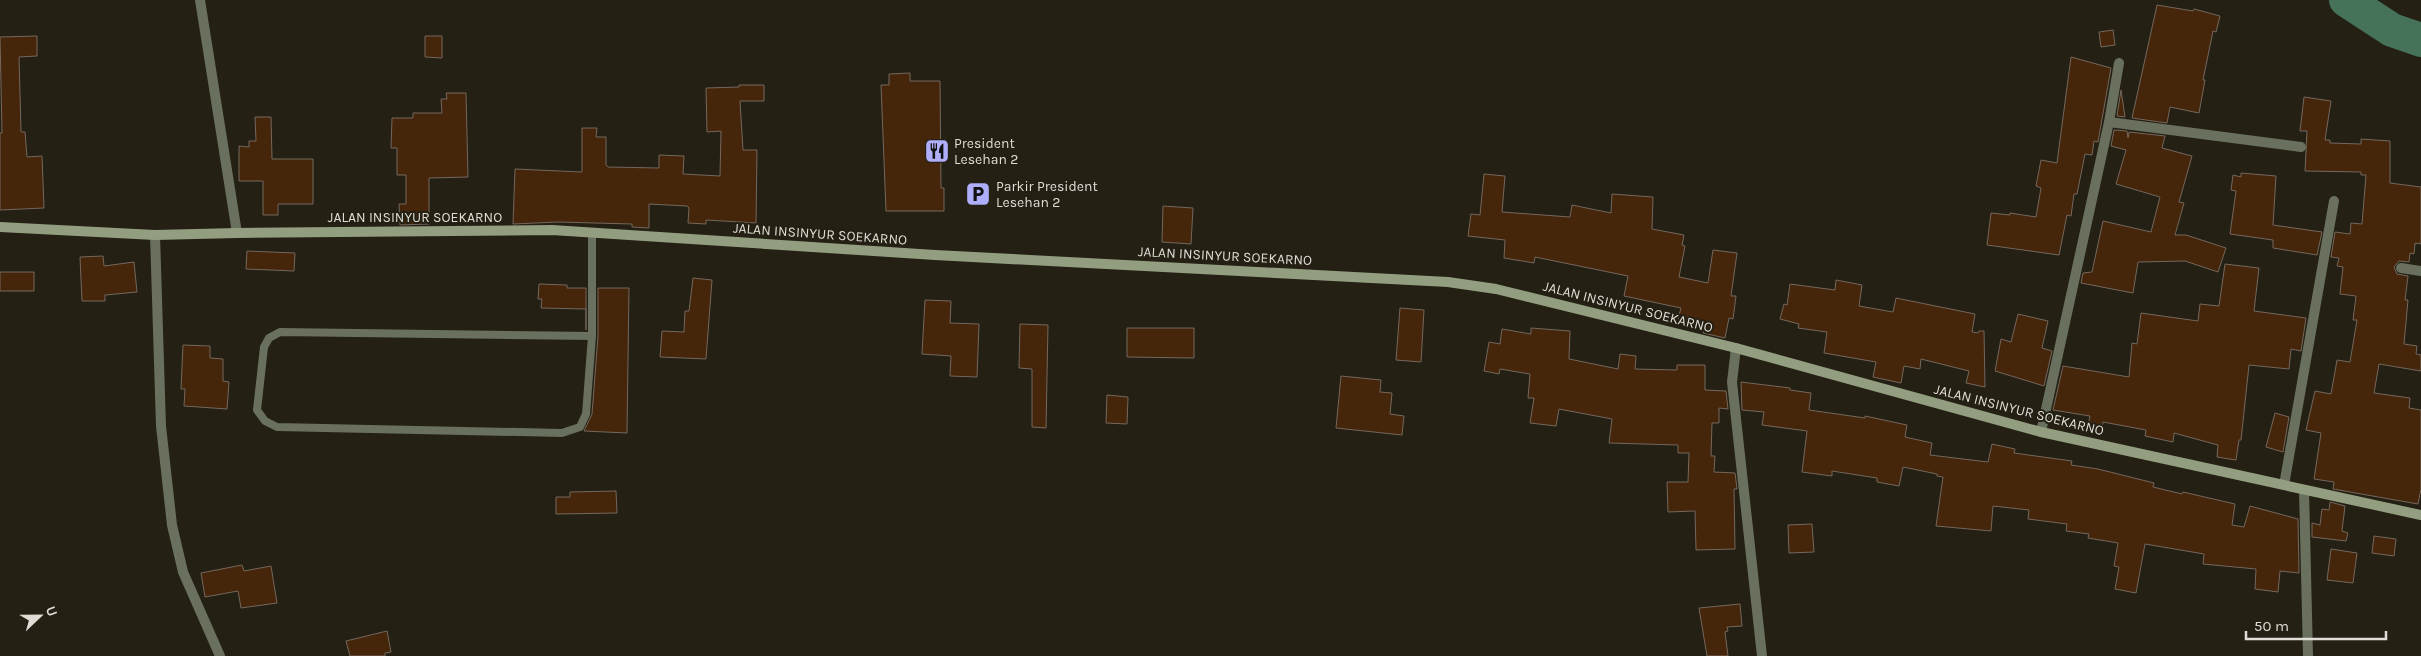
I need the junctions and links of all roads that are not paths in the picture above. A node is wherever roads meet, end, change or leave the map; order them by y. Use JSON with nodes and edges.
{"nodes":[{"id":1,"x":200,"y":0,"type":"edge"},
{"id":2,"x":2119,"y":63,"type":"dead end"},
{"id":3,"x":2109,"y":122,"type":"junction"},
{"id":4,"x":2301,"y":147,"type":"dead end"},
{"id":5,"x":2334,"y":201,"type":"dead end"},
{"id":6,"x":0,"y":227,"type":"edge"},
{"id":7,"x":236,"y":233,"type":"junction"},
{"id":8,"x":592,"y":233,"type":"junction"},
{"id":9,"x":155,"y":235,"type":"junction"},
{"id":10,"x":2401,"y":268,"type":"dead end"},
{"id":11,"x":2421,"y":270,"type":"edge"},
{"id":12,"x":592,"y":336,"type":"junction"},
{"id":13,"x":1736,"y":348,"type":"junction"},
{"id":14,"x":2042,"y":432,"type":"junction"},
{"id":15,"x":2284,"y":485,"type":"junction"},
{"id":16,"x":2304,"y":490,"type":"junction"},
{"id":17,"x":2421,"y":515,"type":"edge"},
{"id":18,"x":220,"y":656,"type":"edge"},
{"id":19,"x":1762,"y":656,"type":"edge"},
{"id":20,"x":2308,"y":656,"type":"edge"}],
"edges":[{"from":1,"to":7,"type":"street"},
{"from":2,"to":3,"type":"street"},
{"from":3,"to":4,"type":"street"},
{"from":3,"to":14,"type":"street"},
{"from":5,"to":15,"type":"street"},
{"from":6,"to":9,"type":"main road","name":"JALAN INSINYUR SOEKARNO"},
{"from":7,"to":8,"type":"main road","name":"JALAN INSINYUR SOEKARNO"},
{"from":7,"to":9,"type":"main road","name":"JALAN INSINYUR SOEKARNO"},
{"from":8,"to":12,"type":"lane"},
{"from":8,"to":13,"type":"main road","name":"JALAN INSINYUR SOEKARNO"},
{"from":9,"to":18,"type":"street"},
{"from":10,"to":11,"type":"street"},
{"from":12,"to":12,"type":"lane"},
{"from":13,"to":14,"type":"main road","name":"JALAN INSINYUR SOEKARNO"},
{"from":13,"to":19,"type":"street"},
{"from":14,"to":15,"type":"main road","name":"JALAN INSINYUR SOEKARNO"},
{"from":15,"to":16,"type":"main road","name":"JALAN INSINYUR SOEKARNO"},
{"from":16,"to":17,"type":"main road","name":"JALAN INSINYUR SOEKARNO"},
{"from":16,"to":20,"type":"street"}]}
